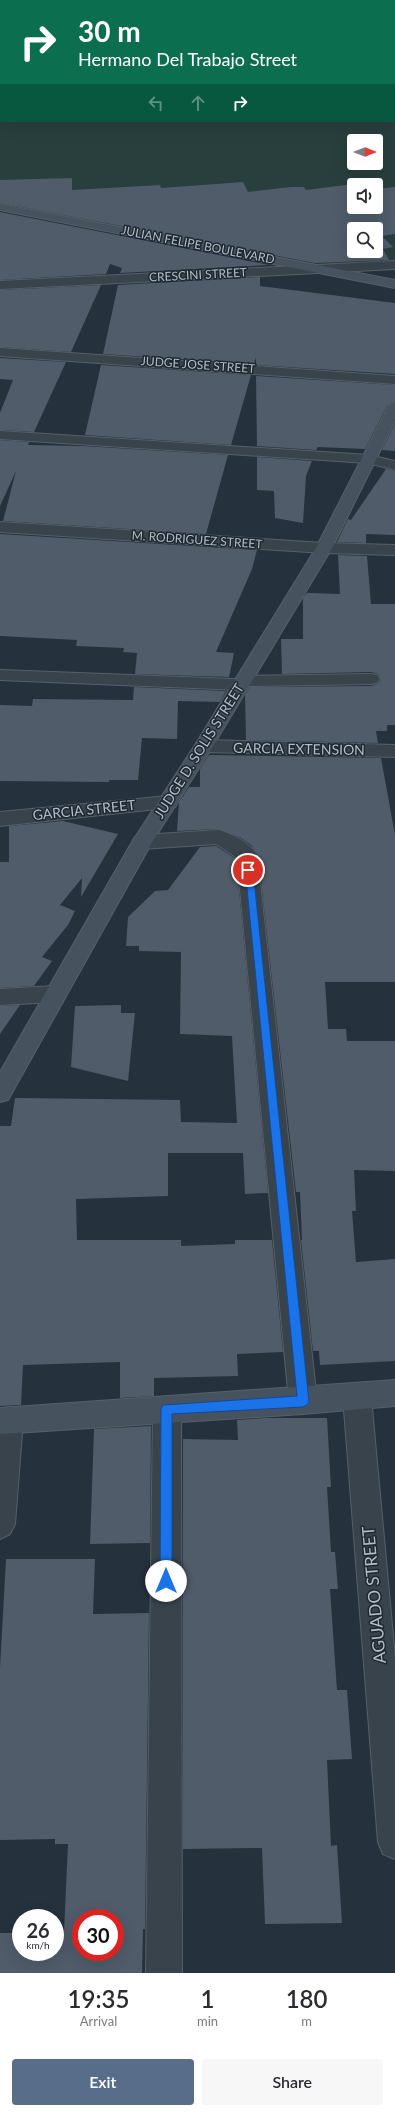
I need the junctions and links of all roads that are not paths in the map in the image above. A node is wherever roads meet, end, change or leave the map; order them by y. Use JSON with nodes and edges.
{"nodes":[{"id":1,"x":0,"y":207,"type":"edge"},
{"id":2,"x":395,"y":266,"type":"edge"},
{"id":3,"x":320,"y":269,"type":"junction"},
{"id":4,"x":395,"y":284,"type":"edge"},
{"id":5,"x":0,"y":285,"type":"edge"},
{"id":6,"x":0,"y":352,"type":"edge"},
{"id":7,"x":395,"y":380,"type":"edge"},
{"id":8,"x":395,"y":407,"type":"edge"},
{"id":9,"x":0,"y":435,"type":"edge"},
{"id":10,"x":369,"y":459,"type":"junction"},
{"id":11,"x":395,"y":466,"type":"edge"},
{"id":12,"x":0,"y":527,"type":"edge"},
{"id":13,"x":324,"y":548,"type":"junction"},
{"id":14,"x":395,"y":550,"type":"edge"},
{"id":15,"x":0,"y":675,"type":"edge"},
{"id":16,"x":371,"y":679,"type":"dead end"},
{"id":17,"x":242,"y":683,"type":"junction"},
{"id":18,"x":204,"y":746,"type":"junction"},
{"id":19,"x":395,"y":751,"type":"edge"},
{"id":20,"x":168,"y":802,"type":"junction"},
{"id":21,"x":0,"y":818,"type":"edge"},
{"id":22,"x":142,"y":842,"type":"junction"},
{"id":23,"x":55,"y":994,"type":"junction"},
{"id":24,"x":0,"y":997,"type":"edge"},
{"id":25,"x":0,"y":1093,"type":"edge"},
{"id":26,"x":395,"y":1393,"type":"edge"},
{"id":27,"x":357,"y":1397,"type":"junction"},
{"id":28,"x":303,"y":1402,"type":"junction"},
{"id":29,"x":167,"y":1409,"type":"junction"},
{"id":30,"x":5,"y":1421,"type":"edge"},
{"id":31,"x":0,"y":1524,"type":"edge"},
{"id":32,"x":395,"y":1842,"type":"edge"},
{"id":33,"x":164,"y":1973,"type":"edge"}],
"edges":[{"from":1,"to":3,"type":"street","name":"JULIAN FELIPE BOULEVARD"},
{"from":2,"to":3,"type":"street","name":"CRESCINI STREET"},
{"from":3,"to":4,"type":"street","name":"JULIAN FELIPE BOULEVARD"},
{"from":3,"to":5,"type":"street","name":"CRESCINI STREET"},
{"from":6,"to":7,"type":"street","name":"JUDGE JOSE STREET"},
{"from":8,"to":10,"type":"street","name":"JUDGE D. SOLIS STREET"},
{"from":9,"to":10,"type":"street"},
{"from":10,"to":11,"type":"street"},
{"from":10,"to":13,"type":"street","name":"JUDGE D. SOLIS STREET"},
{"from":12,"to":13,"type":"street","name":"M. RODRIGUEZ STREET"},
{"from":13,"to":14,"type":"street","name":"M. RODRIGUEZ STREET"},
{"from":13,"to":17,"type":"street","name":"JUDGE D. SOLIS STREET"},
{"from":15,"to":17,"type":"street"},
{"from":16,"to":17,"type":"street"},
{"from":17,"to":18,"type":"street","name":"JUDGE D. SOLIS STREET"},
{"from":18,"to":19,"type":"street","name":"GARCIA EXTENSION"},
{"from":18,"to":20,"type":"street","name":"JUDGE D. SOLIS STREET"},
{"from":20,"to":21,"type":"street","name":"GARCIA STREET"},
{"from":20,"to":22,"type":"street","name":"JUDGE D. SOLIS STREET"},
{"from":22,"to":23,"type":"street","name":"JUDGE D. SOLIS STREET"},
{"from":22,"to":28,"type":"street"},
{"from":23,"to":24,"type":"street"},
{"from":23,"to":25,"type":"street","name":"JUDGE D. SOLIS STREET"},
{"from":26,"to":27,"type":"street"},
{"from":27,"to":28,"type":"street"},
{"from":27,"to":32,"type":"street","name":"AGUADO STREET"},
{"from":28,"to":29,"type":"street"},
{"from":29,"to":30,"type":"street"},
{"from":29,"to":33,"type":"street"},
{"from":30,"to":31,"type":"street"}]}
